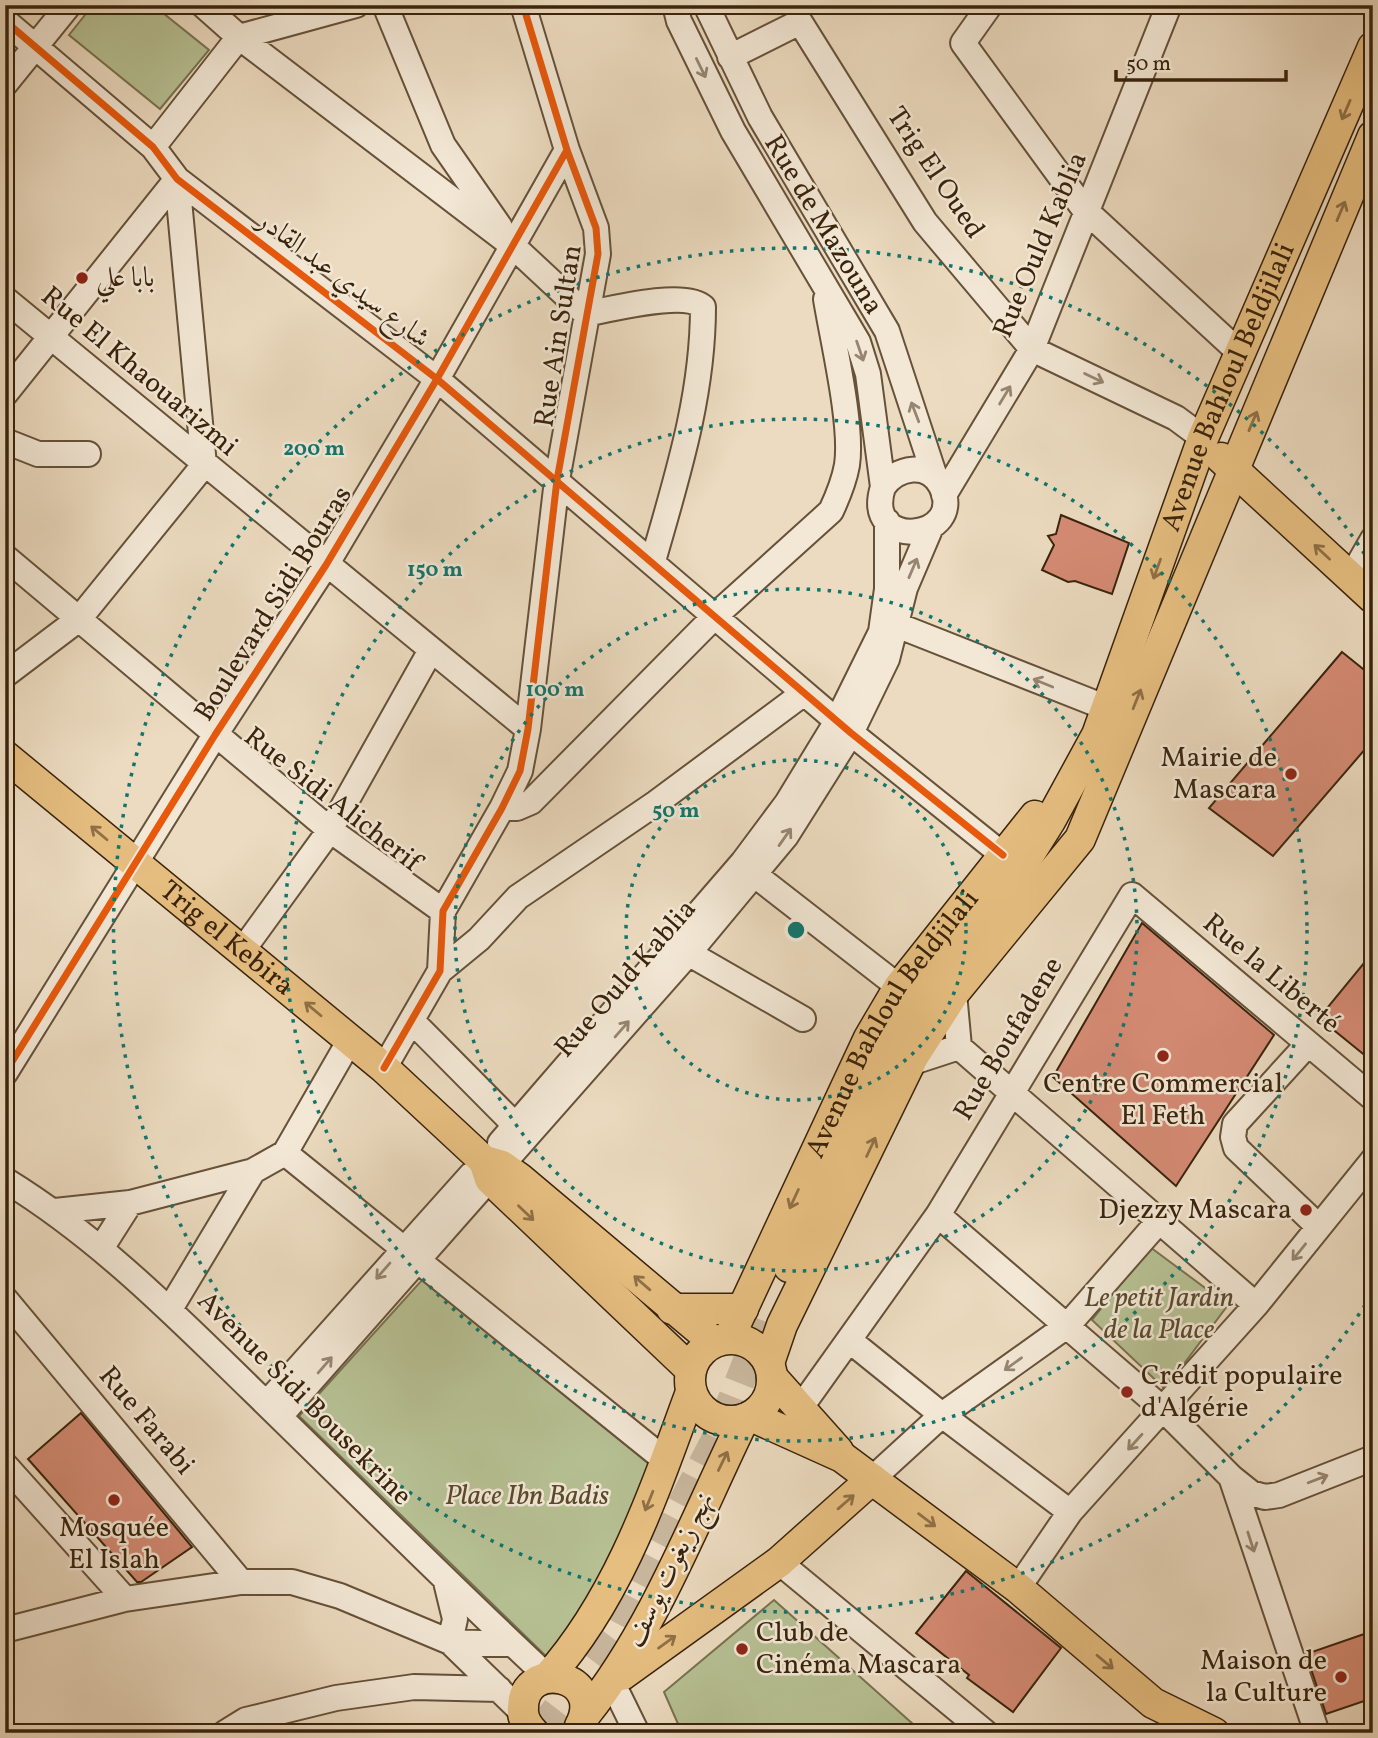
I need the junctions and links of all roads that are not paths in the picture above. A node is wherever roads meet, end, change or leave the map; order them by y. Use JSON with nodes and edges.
{"nodes":[{"id":1,"x":69,"y":5,"type":"edge"},
{"id":2,"x":203,"y":5,"type":"edge"},
{"id":3,"x":356,"y":5,"type":"edge"},
{"id":4,"x":385,"y":5,"type":"edge"},
{"id":5,"x":512,"y":5,"type":"edge"},
{"id":6,"x":523,"y":5,"type":"edge"},
{"id":7,"x":675,"y":5,"type":"edge"},
{"id":8,"x":706,"y":5,"type":"edge"},
{"id":9,"x":990,"y":5,"type":"edge"},
{"id":10,"x":1169,"y":5,"type":"edge"},
{"id":11,"x":5,"y":21,"type":"edge"},
{"id":12,"x":239,"y":37,"type":"junction"},
{"id":13,"x":534,"y":39,"type":"junction"},
{"id":14,"x":37,"y":46,"type":"junction"},
{"id":15,"x":1373,"y":47,"type":"edge"},
{"id":16,"x":730,"y":57,"type":"junction"},
{"id":17,"x":5,"y":84,"type":"edge"},
{"id":18,"x":1373,"y":136,"type":"edge"},
{"id":19,"x":153,"y":147,"type":"junction"},
{"id":20,"x":567,"y":150,"type":"junction"},
{"id":21,"x":177,"y":179,"type":"junction"},
{"id":22,"x":1088,"y":212,"type":"junction"},
{"id":23,"x":513,"y":246,"type":"junction"},
{"id":24,"x":823,"y":284,"type":"junction"},
{"id":25,"x":5,"y":299,"type":"edge"},
{"id":26,"x":586,"y":314,"type":"junction"},
{"id":27,"x":51,"y":336,"type":"junction"},
{"id":28,"x":1032,"y":349,"type":"junction"},
{"id":29,"x":1241,"y":354,"type":"junction"},
{"id":30,"x":438,"y":379,"type":"junction"},
{"id":31,"x":5,"y":394,"type":"edge"},
{"id":32,"x":1203,"y":439,"type":"junction"},
{"id":33,"x":5,"y":442,"type":"edge"},
{"id":34,"x":88,"y":454,"type":"dead end"},
{"id":35,"x":204,"y":465,"type":"junction"},
{"id":36,"x":1232,"y":470,"type":"junction"},
{"id":37,"x":557,"y":481,"type":"junction"},
{"id":38,"x":883,"y":486,"type":"junction"},
{"id":39,"x":939,"y":486,"type":"junction"},
{"id":40,"x":887,"y":521,"type":"junction"},
{"id":41,"x":931,"y":527,"type":"junction"},
{"id":42,"x":1373,"y":539,"type":"edge"},
{"id":43,"x":5,"y":557,"type":"edge"},
{"id":44,"x":653,"y":561,"type":"junction"},
{"id":45,"x":326,"y":565,"type":"junction"},
{"id":46,"x":1361,"y":588,"type":"edge"},
{"id":47,"x":716,"y":615,"type":"junction"},
{"id":48,"x":79,"y":619,"type":"junction"},
{"id":49,"x":891,"y":622,"type":"junction"},
{"id":50,"x":431,"y":650,"type":"junction"},
{"id":51,"x":5,"y":675,"type":"edge"},
{"id":52,"x":804,"y":693,"type":"junction"},
{"id":53,"x":1102,"y":722,"type":"junction"},
{"id":54,"x":844,"y":727,"type":"junction"},
{"id":55,"x":528,"y":729,"type":"junction"},
{"id":56,"x":215,"y":735,"type":"junction"},
{"id":57,"x":5,"y":755,"type":"edge"},
{"id":58,"x":1112,"y":762,"type":"junction"},
{"id":59,"x":502,"y":808,"type":"junction"},
{"id":60,"x":330,"y":830,"type":"junction"},
{"id":61,"x":1003,"y":855,"type":"junction"},
{"id":62,"x":137,"y":864,"type":"junction"},
{"id":63,"x":755,"y":875,"type":"junction"},
{"id":64,"x":1132,"y":895,"type":"joint"},
{"id":65,"x":443,"y":911,"type":"junction"},
{"id":66,"x":990,"y":917,"type":"junction"},
{"id":67,"x":680,"y":949,"type":"junction"},
{"id":68,"x":242,"y":951,"type":"junction"},
{"id":69,"x":440,"y":971,"type":"junction"},
{"id":70,"x":899,"y":987,"type":"junction"},
{"id":71,"x":954,"y":993,"type":"junction"},
{"id":72,"x":803,"y":1019,"type":"dead end"},
{"id":73,"x":412,"y":1021,"type":"junction"},
{"id":74,"x":350,"y":1040,"type":"junction"},
{"id":75,"x":1308,"y":1044,"type":"junction"},
{"id":76,"x":959,"y":1047,"type":"junction"},
{"id":77,"x":910,"y":1063,"type":"junction"},
{"id":78,"x":384,"y":1068,"type":"junction"},
{"id":79,"x":5,"y":1073,"type":"edge"},
{"id":80,"x":1012,"y":1093,"type":"junction"},
{"id":81,"x":1373,"y":1098,"type":"edge"},
{"id":82,"x":516,"y":1125,"type":"junction"},
{"id":83,"x":285,"y":1153,"type":"junction"},
{"id":84,"x":1373,"y":1160,"type":"edge"},
{"id":85,"x":492,"y":1169,"type":"junction"},
{"id":86,"x":253,"y":1171,"type":"junction"},
{"id":87,"x":5,"y":1180,"type":"edge"},
{"id":88,"x":130,"y":1203,"type":"junction"},
{"id":89,"x":55,"y":1211,"type":"junction"},
{"id":90,"x":938,"y":1215,"type":"junction"},
{"id":91,"x":1160,"y":1220,"type":"junction"},
{"id":92,"x":1319,"y":1227,"type":"junction"},
{"id":93,"x":102,"y":1247,"type":"junction"},
{"id":94,"x":411,"y":1253,"type":"junction"},
{"id":95,"x":5,"y":1299,"type":"edge"},
{"id":96,"x":1256,"y":1305,"type":"junction"},
{"id":97,"x":170,"y":1309,"type":"junction"},
{"id":98,"x":673,"y":1309,"type":"junction"},
{"id":99,"x":753,"y":1315,"type":"junction"},
{"id":100,"x":1068,"y":1325,"type":"junction"},
{"id":101,"x":721,"y":1340,"type":"junction"},
{"id":102,"x":849,"y":1340,"type":"junction"},
{"id":103,"x":770,"y":1370,"type":"junction"},
{"id":104,"x":691,"y":1380,"type":"junction"},
{"id":105,"x":801,"y":1407,"type":"junction"},
{"id":106,"x":273,"y":1410,"type":"junction"},
{"id":107,"x":1164,"y":1410,"type":"junction"},
{"id":108,"x":942,"y":1415,"type":"junction"},
{"id":109,"x":747,"y":1417,"type":"junction"},
{"id":110,"x":842,"y":1457,"type":"junction"},
{"id":111,"x":1373,"y":1458,"type":"edge"},
{"id":112,"x":665,"y":1460,"type":"junction"},
{"id":113,"x":5,"y":1465,"type":"edge"},
{"id":114,"x":1231,"y":1477,"type":"junction"},
{"id":115,"x":872,"y":1479,"type":"junction"},
{"id":116,"x":1070,"y":1512,"type":"junction"},
{"id":117,"x":779,"y":1562,"type":"junction"},
{"id":118,"x":446,"y":1581,"type":"junction"},
{"id":119,"x":241,"y":1582,"type":"junction"},
{"id":120,"x":1017,"y":1588,"type":"junction"},
{"id":121,"x":125,"y":1599,"type":"junction"},
{"id":122,"x":5,"y":1630,"type":"edge"},
{"id":123,"x":450,"y":1643,"type":"junction"},
{"id":124,"x":512,"y":1644,"type":"junction"},
{"id":125,"x":548,"y":1677,"type":"junction"},
{"id":126,"x":612,"y":1682,"type":"junction"},
{"id":127,"x":499,"y":1689,"type":"junction"},
{"id":128,"x":580,"y":1724,"type":"edge"},
{"id":129,"x":520,"y":1726,"type":"edge"},
{"id":130,"x":225,"y":1733,"type":"edge"},
{"id":131,"x":636,"y":1733,"type":"edge"},
{"id":132,"x":986,"y":1733,"type":"edge"},
{"id":133,"x":1214,"y":1733,"type":"edge"},
{"id":134,"x":1317,"y":1733,"type":"edge"}],
"edges":[{"from":1,"to":14,"type":"street"},
{"from":2,"to":12,"type":"street"},
{"from":3,"to":12,"type":"street"},
{"from":4,"to":23,"type":"street"},
{"from":5,"to":13,"type":"street"},
{"from":6,"to":13,"type":"street","name":"Rue Ain Sultan"},
{"from":7,"to":24,"type":"street","name":"Rue de Mazouna","one_way":true},
{"from":8,"to":16,"type":"street","name":"Rue de Mazouna"},
{"from":9,"to":22,"type":"street"},
{"from":10,"to":22,"type":"street","name":"Rue Ould Kablia"},
{"from":11,"to":14,"type":"street","name":"شارع سيدي عبد القادر"},
{"from":12,"to":19,"type":"street"},
{"from":12,"to":23,"type":"street"},
{"from":13,"to":20,"type":"street","name":"Rue Ain Sultan"},
{"from":14,"to":17,"type":"street"},
{"from":14,"to":19,"type":"street","name":"شارع سيدي عبد القادر"},
{"from":15,"to":29,"type":"main road","name":"Avenue Bahloul Beldjilali","one_way":true},
{"from":16,"to":28,"type":"street","name":"Trig El Oued"},
{"from":39,"to":16,"type":"street","name":"Rue de Mazouna","one_way":true},
{"from":36,"to":18,"type":"main road","name":"Avenue Bahloul Beldjilali","one_way":true},
{"from":19,"to":21,"type":"street","name":"شارع سيدي عبد القادر"},
{"from":20,"to":23,"type":"street","name":"Boulevard Sidi Bouras"},
{"from":20,"to":26,"type":"street","name":"Rue Ain Sultan"},
{"from":21,"to":27,"type":"street"},
{"from":21,"to":30,"type":"street","name":"شارع سيدي عبد القادر"},
{"from":21,"to":35,"type":"street"},
{"from":22,"to":28,"type":"street","name":"Rue Ould Kablia"},
{"from":22,"to":29,"type":"street"},
{"from":23,"to":26,"type":"street"},
{"from":23,"to":30,"type":"street","name":"Boulevard Sidi Bouras"},
{"from":24,"to":38,"type":"street","name":"Rue de Mazouna","one_way":true},
{"from":24,"to":47,"type":"street"},
{"from":25,"to":27,"type":"street","name":"Rue El Khaouarizmi"},
{"from":26,"to":37,"type":"street","name":"Rue Ain Sultan"},
{"from":26,"to":44,"type":"street"},
{"from":27,"to":31,"type":"street"},
{"from":27,"to":35,"type":"street","name":"Rue El Khaouarizmi"},
{"from":28,"to":32,"type":"street","one_way":true},
{"from":39,"to":28,"type":"street","name":"Rue Ould Kablia","one_way":true},
{"from":29,"to":32,"type":"main road","name":"Avenue Bahloul Beldjilali"},
{"from":30,"to":37,"type":"street","name":"شارع سيدي عبد القادر"},
{"from":30,"to":45,"type":"street","name":"Boulevard Sidi Bouras"},
{"from":32,"to":36,"type":"main road"},
{"from":32,"to":53,"type":"main road","name":"Avenue Bahloul Beldjilali","one_way":true},
{"from":33,"to":34,"type":"street"},
{"from":35,"to":45,"type":"street","name":"Rue El Khaouarizmi"},
{"from":35,"to":48,"type":"street"},
{"from":46,"to":36,"type":"main road","one_way":true},
{"from":58,"to":36,"type":"main road","name":"Avenue Bahloul Beldjilali","one_way":true},
{"from":37,"to":44,"type":"street","name":"شارع سيدي عبد القادر"},
{"from":37,"to":55,"type":"street","name":"Rue Ain Sultan"},
{"from":38,"to":39,"type":"street"},
{"from":38,"to":40,"type":"street"},
{"from":39,"to":41,"type":"street"},
{"from":40,"to":41,"type":"street"},
{"from":40,"to":49,"type":"street","name":"Rue Ould Kablia"},
{"from":49,"to":41,"type":"street","name":"Rue Ould Kablia","one_way":true},
{"from":42,"to":46,"type":"street"},
{"from":43,"to":48,"type":"street","name":"Rue Sidi Alicherif"},
{"from":44,"to":47,"type":"street","name":"شارع سيدي عبد القادر"},
{"from":45,"to":50,"type":"street","name":"Rue El Khaouarizmi"},
{"from":45,"to":56,"type":"street","name":"Boulevard Sidi Bouras"},
{"from":47,"to":52,"type":"street","name":"شارع سيدي عبد القادر"},
{"from":47,"to":59,"type":"street"},
{"from":48,"to":51,"type":"street"},
{"from":48,"to":56,"type":"street","name":"Rue Sidi Alicherif"},
{"from":53,"to":49,"type":"street","one_way":true},
{"from":49,"to":54,"type":"street","name":"Rue Ould Kablia"},
{"from":50,"to":55,"type":"street","name":"Rue El Khaouarizmi"},
{"from":50,"to":60,"type":"street"},
{"from":52,"to":54,"type":"street","name":"شارع سيدي عبد القادر"},
{"from":52,"to":69,"type":"street"},
{"from":53,"to":61,"type":"main road","name":"Avenue Bahloul Beldjilali"},
{"from":53,"to":66,"type":"main road","name":"Avenue Bahloul Beldjilali"},
{"from":54,"to":61,"type":"street","name":"شارع سيدي عبد القادر"},
{"from":63,"to":54,"type":"street","name":"Rue Ould Kablia","one_way":true},
{"from":54,"to":67,"type":"street","name":"Rue Ould Kablia"},
{"from":55,"to":59,"type":"street","name":"Rue Ain Sultan"},
{"from":56,"to":60,"type":"street","name":"Rue Sidi Alicherif"},
{"from":56,"to":62,"type":"street","name":"Boulevard Sidi Bouras"},
{"from":62,"to":57,"type":"main road","name":"Trig el Kebira","one_way":true},
{"from":58,"to":66,"type":"main road","name":"Avenue Bahloul Beldjilali"},
{"from":58,"to":71,"type":"main road","name":"Avenue Bahloul Beldjilali"},
{"from":59,"to":65,"type":"street","name":"Rue Ain Sultan"},
{"from":60,"to":65,"type":"street","name":"Rue Sidi Alicherif"},
{"from":60,"to":68,"type":"street"},
{"from":61,"to":70,"type":"main road","name":"Avenue Bahloul Beldjilali"},
{"from":62,"to":68,"type":"main road","name":"Trig el Kebira"},
{"from":62,"to":79,"type":"street","name":"Boulevard Sidi Bouras"},
{"from":63,"to":67,"type":"street","name":"Rue Ould Kablia"},
{"from":63,"to":70,"type":"street"},
{"from":64,"to":75,"type":"street","name":"Rue la Liberté"},
{"from":64,"to":80,"type":"street","name":"Rue Boufadene"},
{"from":65,"to":69,"type":"street","name":"Rue Ain Sultan"},
{"from":66,"to":99,"type":"main road"},
{"from":67,"to":72,"type":"street"},
{"from":67,"to":82,"type":"street","name":"Rue Ould Kablia"},
{"from":85,"to":67,"type":"street","name":"Rue Ould Kablia","one_way":true},
{"from":74,"to":68,"type":"main road","name":"Trig el Kebira","one_way":true},
{"from":69,"to":73,"type":"street","name":"Rue Ain Sultan"},
{"from":70,"to":99,"type":"main road","name":"Avenue Bahloul Beldjilali","one_way":true},
{"from":71,"to":76,"type":"street"},
{"from":71,"to":77,"type":"main road","name":"Avenue Bahloul Beldjilali"},
{"from":73,"to":78,"type":"street","name":"Rue Ain Sultan"},
{"from":73,"to":82,"type":"street"},
{"from":74,"to":78,"type":"main road","name":"Trig el Kebira"},
{"from":74,"to":83,"type":"street"},
{"from":75,"to":81,"type":"street","name":"Rue la Liberté"},
{"from":75,"to":92,"type":"street"},
{"from":76,"to":77,"type":"street"},
{"from":76,"to":80,"type":"street"},
{"from":103,"to":77,"type":"main road","name":"Avenue Bahloul Beldjilali","one_way":true},
{"from":78,"to":85,"type":"main road","name":"Trig el Kebira"},
{"from":80,"to":90,"type":"street","name":"Rue Boufadene"},
{"from":80,"to":91,"type":"street"},
{"from":82,"to":85,"type":"street","name":"Rue Ould Kablia"},
{"from":83,"to":86,"type":"street"},
{"from":83,"to":94,"type":"street"},
{"from":84,"to":92,"type":"street"},
{"from":85,"to":94,"type":"street","name":"Rue Ould Kablia"},
{"from":98,"to":85,"type":"main road","one_way":true},
{"from":85,"to":104,"type":"main road","one_way":true},
{"from":86,"to":88,"type":"street"},
{"from":86,"to":97,"type":"street"},
{"from":87,"to":89,"type":"street","name":"Avenue Sidi Bousekrine"},
{"from":88,"to":89,"type":"street"},
{"from":88,"to":93,"type":"street"},
{"from":89,"to":93,"type":"street","name":"Avenue Sidi Bousekrine"},
{"from":90,"to":100,"type":"street"},
{"from":90,"to":102,"type":"street","name":"Rue Boufadene"},
{"from":91,"to":96,"type":"street"},
{"from":91,"to":100,"type":"street"},
{"from":92,"to":96,"type":"street","one_way":true},
{"from":93,"to":97,"type":"street","name":"Avenue Sidi Bousekrine"},
{"from":94,"to":106,"type":"street","name":"Rue Ould Kablia"},
{"from":94,"to":112,"type":"street"},
{"from":95,"to":119,"type":"street","name":"Rue Farabi"},
{"from":96,"to":107,"type":"street"},
{"from":97,"to":106,"type":"street","name":"Avenue Sidi Bousekrine"},
{"from":98,"to":99,"type":"main road"},
{"from":98,"to":101,"type":"main road"},
{"from":99,"to":101,"type":"main road","name":"Avenue Bahloul Beldjilali"},
{"from":100,"to":107,"type":"street"},
{"from":100,"to":108,"type":"street","one_way":true},
{"from":101,"to":103,"type":"main road"},
{"from":101,"to":104,"type":"main road"},
{"from":102,"to":105,"type":"street","name":"Rue Boufadene"},
{"from":102,"to":108,"type":"street"},
{"from":103,"to":105,"type":"main road"},
{"from":103,"to":109,"type":"main road"},
{"from":104,"to":109,"type":"main road"},
{"from":104,"to":112,"type":"main road","name":"نهج زيغوت يوسف"},
{"from":105,"to":110,"type":"main road"},
{"from":106,"to":118,"type":"street","name":"Avenue Sidi Bousekrine"},
{"from":107,"to":114,"type":"street"},
{"from":107,"to":116,"type":"street","one_way":true},
{"from":108,"to":115,"type":"street"},
{"from":108,"to":116,"type":"street"},
{"from":109,"to":110,"type":"main road"},
{"from":126,"to":109,"type":"main road","name":"نهج زيغوت يوسف","one_way":true},
{"from":110,"to":115,"type":"main road"},
{"from":114,"to":111,"type":"street","one_way":true},
{"from":112,"to":125,"type":"main road","name":"نهج زيغوت يوسف","one_way":true},
{"from":113,"to":121,"type":"street"},
{"from":114,"to":134,"type":"street","one_way":true},
{"from":117,"to":115,"type":"main road","one_way":true},
{"from":115,"to":120,"type":"main road","one_way":true},
{"from":116,"to":120,"type":"street"},
{"from":126,"to":117,"type":"main road","one_way":true},
{"from":117,"to":132,"type":"street"},
{"from":118,"to":123,"type":"street"},
{"from":118,"to":124,"type":"street","name":"Avenue Sidi Bousekrine"},
{"from":119,"to":121,"type":"street"},
{"from":119,"to":123,"type":"street"},
{"from":120,"to":133,"type":"main road","one_way":true},
{"from":121,"to":122,"type":"street"},
{"from":123,"to":124,"type":"street"},
{"from":123,"to":127,"type":"street"},
{"from":124,"to":125,"type":"street","name":"Avenue Sidi Bousekrine"},
{"from":125,"to":128,"type":"main road"},
{"from":125,"to":129,"type":"main road","name":"نهج زيغوت يوسف"},
{"from":126,"to":128,"type":"main road","name":"نهج زيغوت يوسف"},
{"from":126,"to":131,"type":"street"},
{"from":127,"to":129,"type":"street"},
{"from":127,"to":130,"type":"street"}]}
